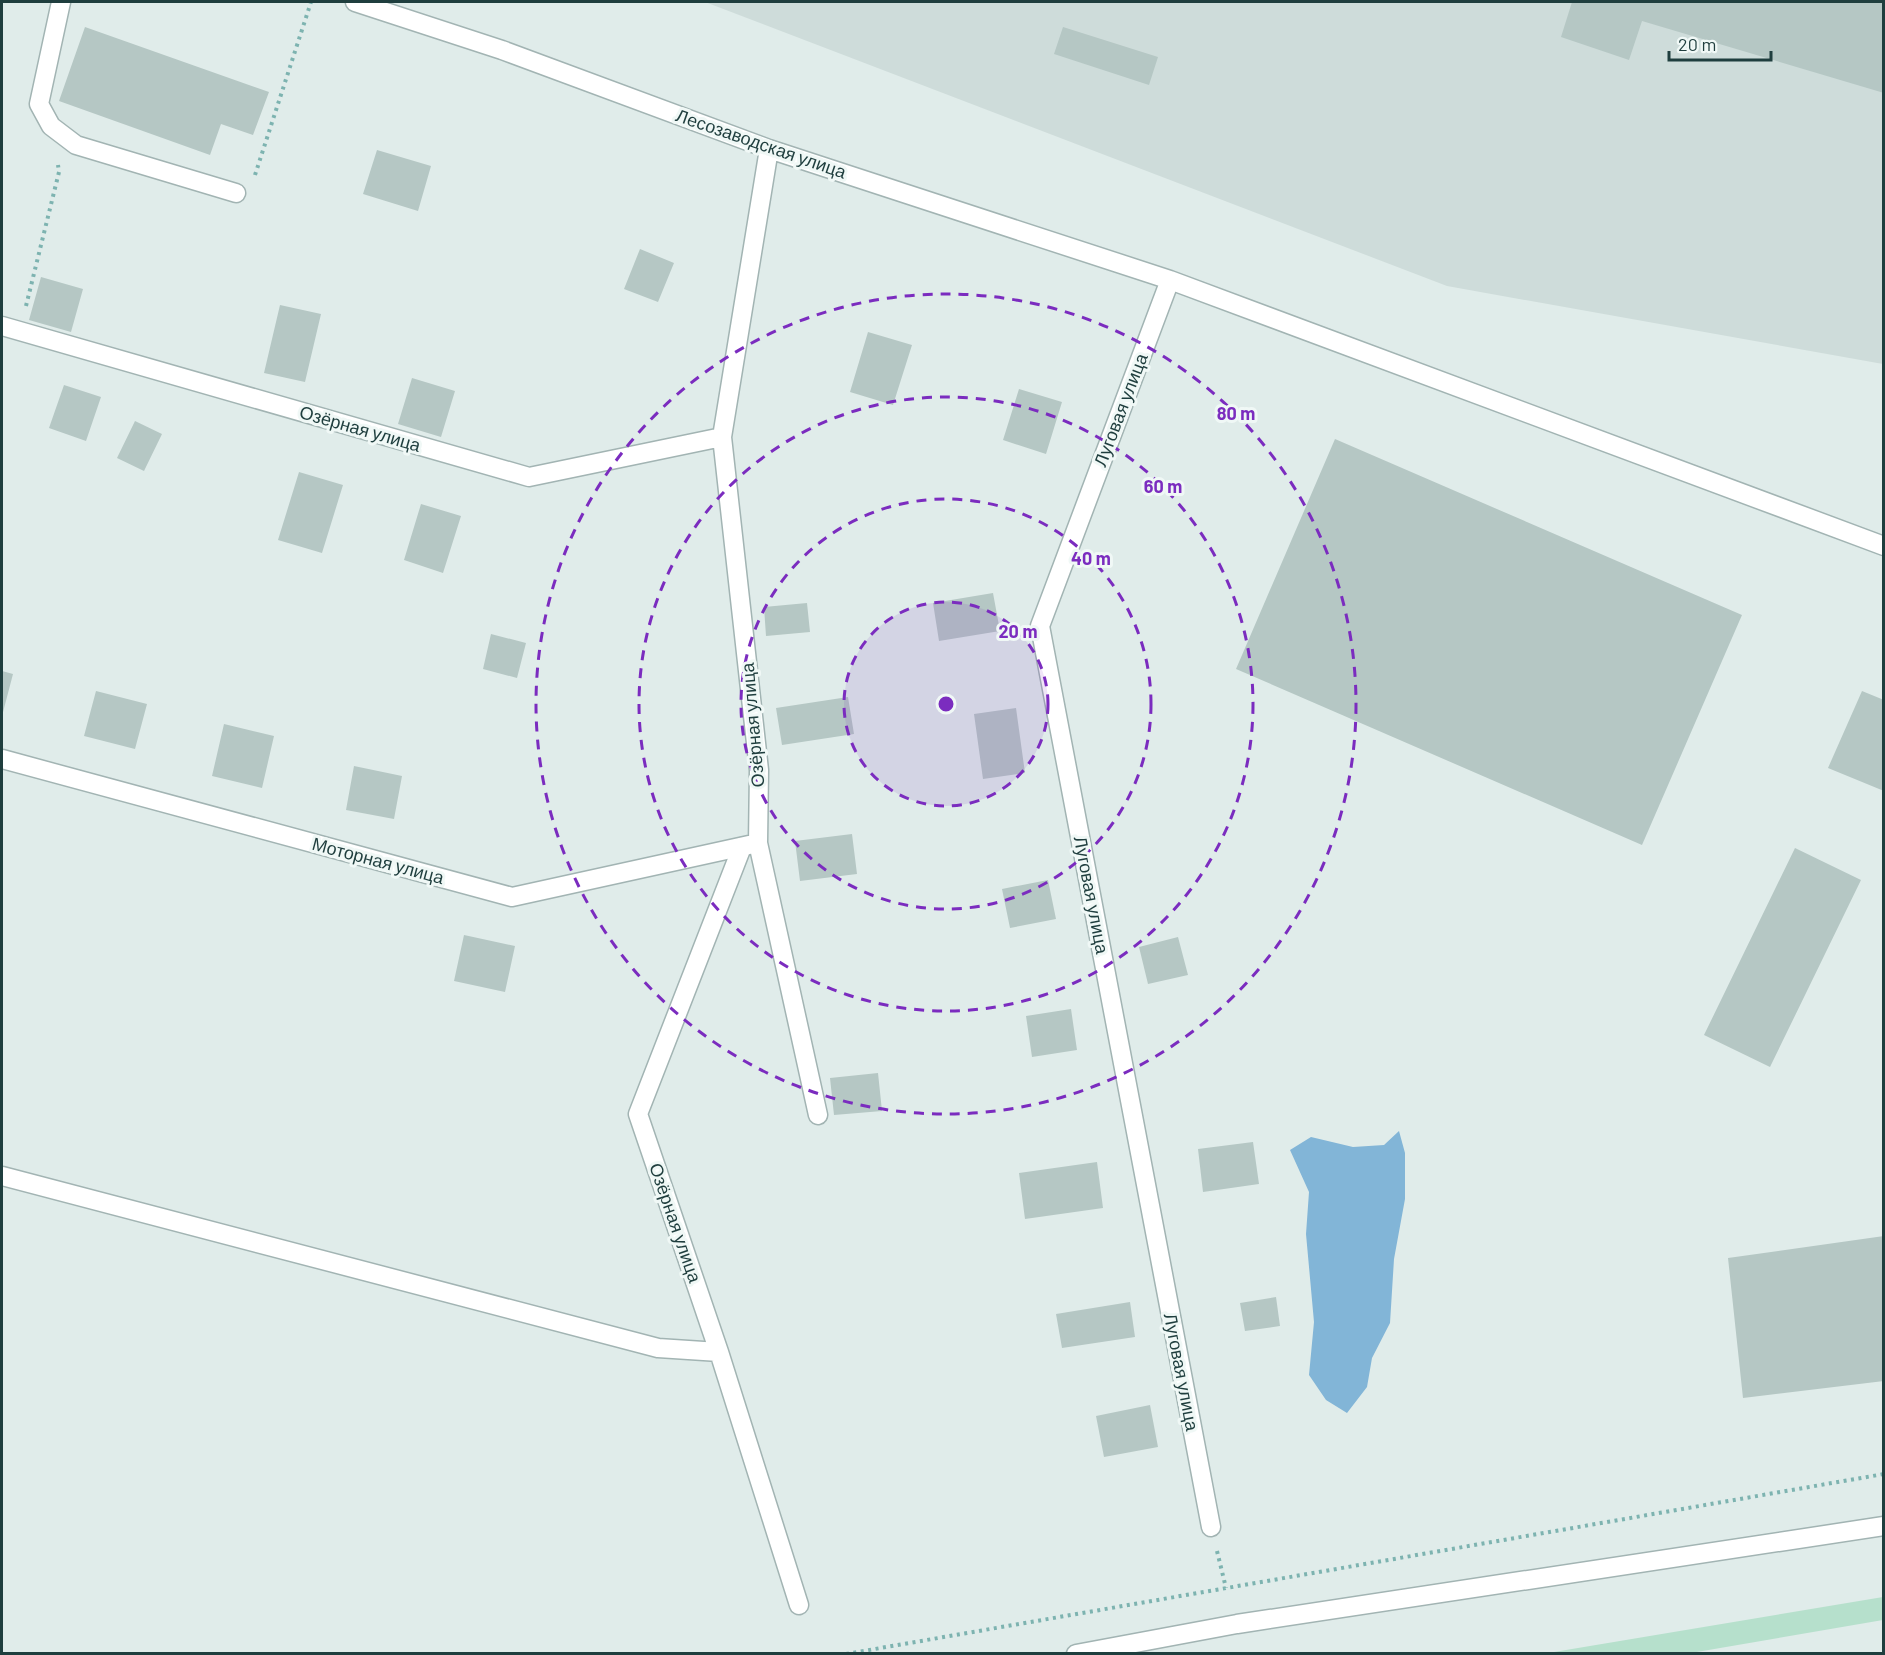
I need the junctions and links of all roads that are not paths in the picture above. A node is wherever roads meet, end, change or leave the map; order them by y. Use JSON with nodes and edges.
{"nodes":[{"id":1,"x":61,"y":2,"type":"edge"},
{"id":2,"x":355,"y":2,"type":"edge"},
{"id":3,"x":769,"y":148,"type":"junction"},
{"id":4,"x":236,"y":193,"type":"road end"},
{"id":5,"x":1170,"y":280,"type":"junction"},
{"id":6,"x":2,"y":326,"type":"edge"},
{"id":7,"x":722,"y":437,"type":"junction"},
{"id":8,"x":1884,"y":546,"type":"edge"},
{"id":9,"x":2,"y":759,"type":"edge"},
{"id":10,"x":750,"y":845,"type":"junction"},
{"id":11,"x":818,"y":1115,"type":"dead end"},
{"id":12,"x":2,"y":1176,"type":"edge"},
{"id":13,"x":719,"y":1352,"type":"junction"},
{"id":14,"x":1884,"y":1526,"type":"edge"},
{"id":15,"x":1211,"y":1527,"type":"road end"},
{"id":16,"x":799,"y":1605,"type":"dead end"},
{"id":17,"x":1076,"y":1653,"type":"edge"}],
"edges":[{"from":1,"to":4,"type":"street"},
{"from":2,"to":3,"type":"street","name":"Лесозаводская улица"},
{"from":3,"to":5,"type":"street","name":"Лесозаводская улица"},
{"from":3,"to":7,"type":"street","name":"Озёрная улица"},
{"from":5,"to":8,"type":"street","name":"Лесозаводская улица"},
{"from":5,"to":15,"type":"street","name":"Луговая улица"},
{"from":6,"to":7,"type":"street","name":"Озёрная улица"},
{"from":7,"to":10,"type":"street","name":"Озёрная улица"},
{"from":9,"to":10,"type":"street","name":"Моторная улица"},
{"from":10,"to":11,"type":"street","name":"Озёрная улица"},
{"from":10,"to":13,"type":"street","name":"Озёрная улица"},
{"from":12,"to":13,"type":"street"},
{"from":13,"to":16,"type":"street","name":"Озёрная улица"},
{"from":14,"to":17,"type":"street"}]}
